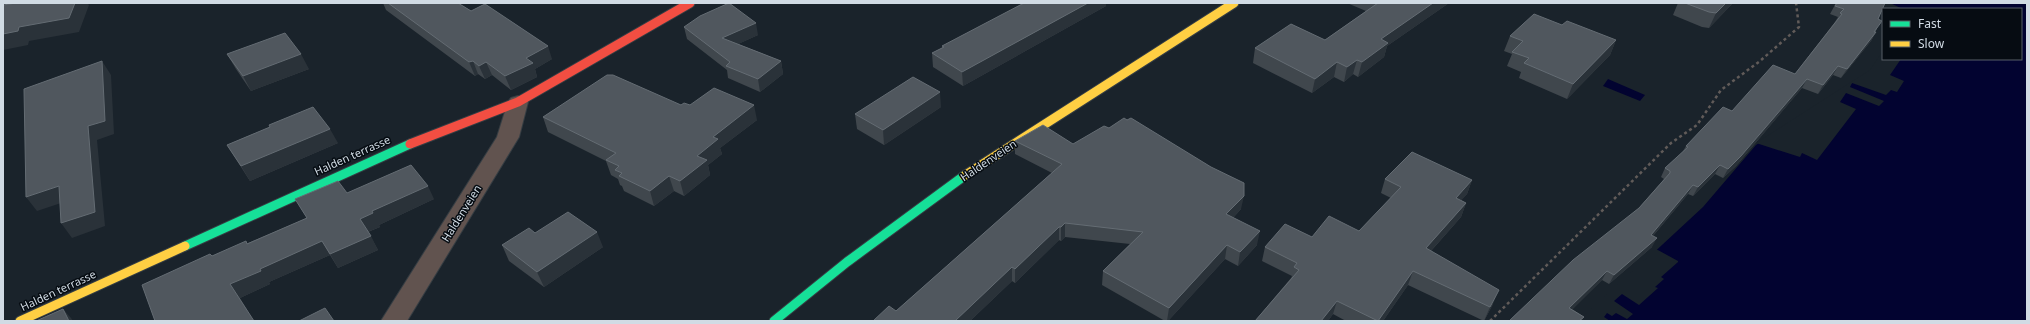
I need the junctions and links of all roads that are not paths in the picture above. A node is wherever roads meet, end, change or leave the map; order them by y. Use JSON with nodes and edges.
{"nodes":[{"id":1,"x":690,"y":3,"type":"edge"},
{"id":2,"x":1234,"y":3,"type":"edge"},
{"id":3,"x":518,"y":102,"type":"junction"},
{"id":4,"x":20,"y":321,"type":"edge"},
{"id":5,"x":394,"y":321,"type":"edge"},
{"id":6,"x":774,"y":321,"type":"edge"}],
"edges":[{"from":1,"to":3,"type":"street","name":"Halden terrasse"},
{"from":2,"to":6,"type":"street","name":"Haldenveien"},
{"from":3,"to":4,"type":"street","name":"Halden terrasse"},
{"from":3,"to":5,"type":"street","name":"Haldenveien"}]}
